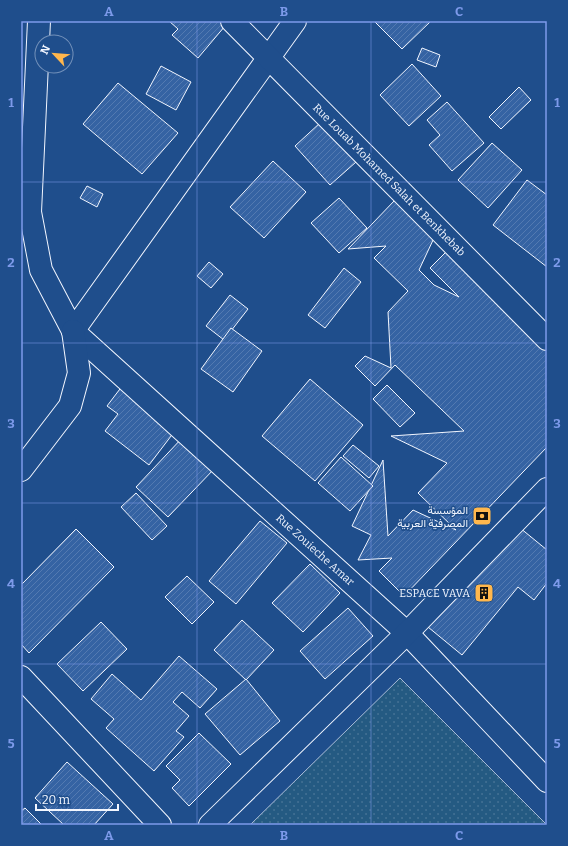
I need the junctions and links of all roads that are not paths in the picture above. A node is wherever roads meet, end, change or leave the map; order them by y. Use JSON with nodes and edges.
{"nodes":[{"id":1,"x":40,"y":21,"type":"edge"},
{"id":2,"x":232,"y":21,"type":"edge"},
{"id":3,"x":295,"y":21,"type":"edge"},
{"id":4,"x":269,"y":59,"type":"junction"},
{"id":5,"x":73,"y":331,"type":"junction"},
{"id":6,"x":547,"y":339,"type":"edge"},
{"id":7,"x":21,"y":470,"type":"edge"},
{"id":8,"x":547,"y":489,"type":"edge"},
{"id":9,"x":406,"y":633,"type":"junction"},
{"id":10,"x":21,"y":678,"type":"edge"},
{"id":11,"x":547,"y":781,"type":"edge"},
{"id":12,"x":160,"y":825,"type":"edge"},
{"id":13,"x":210,"y":825,"type":"edge"}],
"edges":[{"from":1,"to":5,"type":"street"},
{"from":2,"to":4,"type":"street","name":"Rue Louab Mohamed Salah et Benkhebab"},
{"from":3,"to":4,"type":"street"},
{"from":4,"to":5,"type":"street"},
{"from":4,"to":6,"type":"street","name":"Rue Louab Mohamed Salah et Benkhebab"},
{"from":5,"to":7,"type":"street"},
{"from":5,"to":9,"type":"street","name":"Rue Zouieche Amar"},
{"from":8,"to":9,"type":"street"},
{"from":9,"to":11,"type":"street","name":"Rue Zouieche Amar"},
{"from":9,"to":13,"type":"street"},
{"from":10,"to":12,"type":"street"}]}
